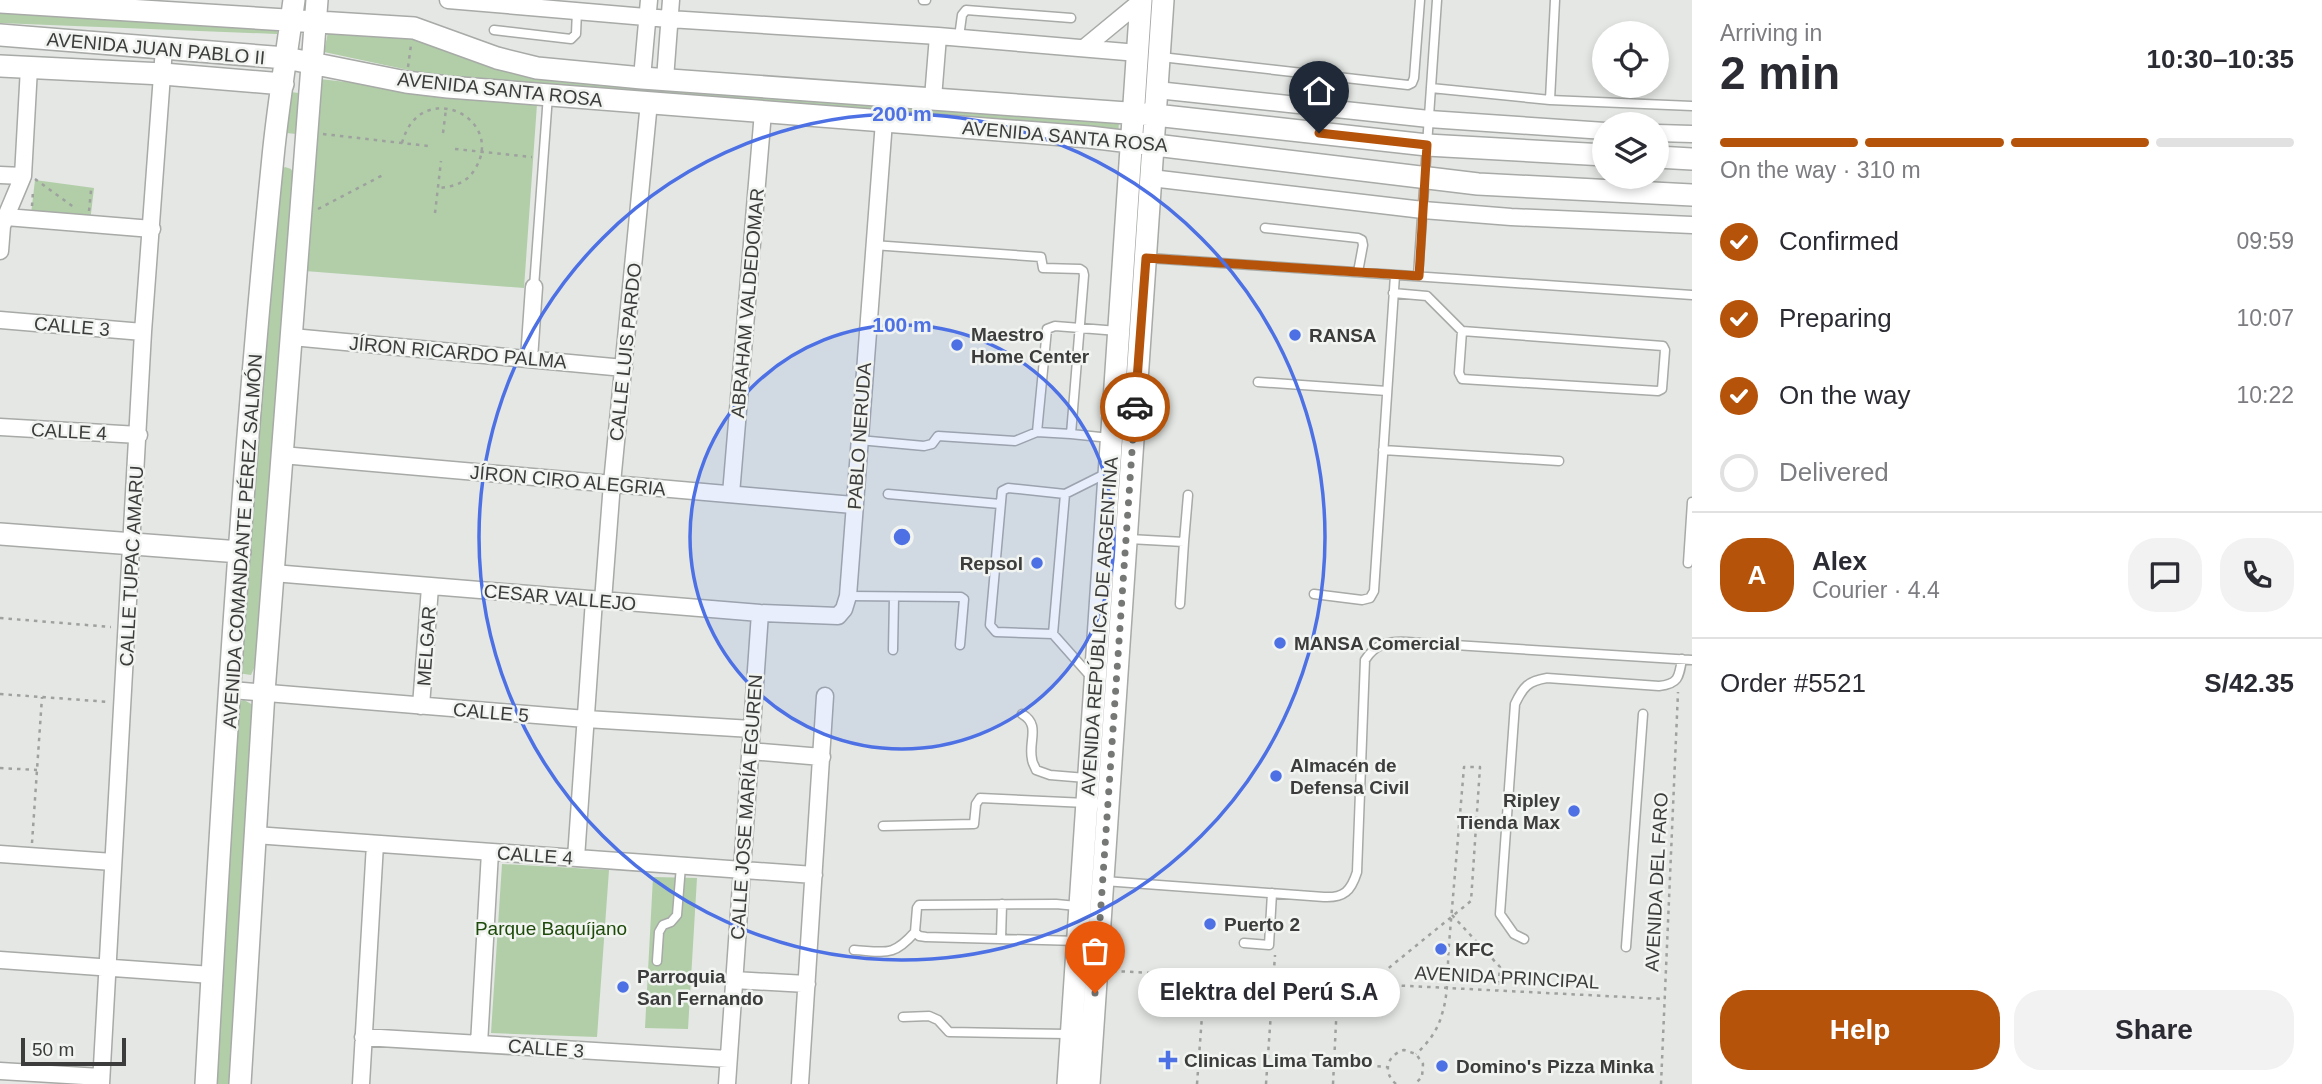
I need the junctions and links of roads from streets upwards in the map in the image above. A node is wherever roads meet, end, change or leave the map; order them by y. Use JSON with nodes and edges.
{"nodes":[{"id":1,"x":317,"y":0,"type":"edge"},
{"id":2,"x":457,"y":0,"type":"edge"},
{"id":3,"x":649,"y":0,"type":"edge"},
{"id":4,"x":671,"y":0,"type":"edge"},
{"id":5,"x":1141,"y":0,"type":"edge"},
{"id":6,"x":1163,"y":0,"type":"edge"},
{"id":7,"x":0,"y":2,"type":"edge"},
{"id":8,"x":500,"y":2,"type":"edge"},
{"id":9,"x":292,"y":10,"type":"edge"},
{"id":10,"x":648,"y":17,"type":"junction"},
{"id":11,"x":670,"y":19,"type":"junction"},
{"id":12,"x":316,"y":23,"type":"junction"},
{"id":13,"x":0,"y":36,"type":"edge"},
{"id":14,"x":938,"y":36,"type":"junction"},
{"id":15,"x":164,"y":48,"type":"junction"},
{"id":16,"x":1084,"y":48,"type":"junction"},
{"id":17,"x":1138,"y":53,"type":"junction"},
{"id":18,"x":286,"y":58,"type":"junction"},
{"id":19,"x":312,"y":63,"type":"junction"},
{"id":20,"x":0,"y":66,"type":"edge"},
{"id":21,"x":29,"y":68,"type":"junction"},
{"id":22,"x":163,"y":74,"type":"junction"},
{"id":23,"x":642,"y":78,"type":"junction"},
{"id":24,"x":665,"y":79,"type":"junction"},
{"id":25,"x":283,"y":84,"type":"junction"},
{"id":26,"x":1157,"y":90,"type":"junction"},
{"id":27,"x":886,"y":95,"type":"junction"},
{"id":28,"x":933,"y":99,"type":"junction"},
{"id":29,"x":649,"y":102,"type":"junction"},
{"id":30,"x":764,"y":112,"type":"junction"},
{"id":31,"x":1133,"y":113,"type":"junction"},
{"id":32,"x":1155,"y":115,"type":"junction"},
{"id":33,"x":884,"y":121,"type":"junction"},
{"id":34,"x":1592,"y":130,"type":"edge"},
{"id":35,"x":1669,"y":133,"type":"edge"},
{"id":36,"x":1692,"y":134,"type":"edge"},
{"id":37,"x":1132,"y":141,"type":"junction"},
{"id":38,"x":1153,"y":143,"type":"junction"},
{"id":39,"x":273,"y":154,"type":"junction"},
{"id":40,"x":1592,"y":154,"type":"edge"},
{"id":41,"x":304,"y":158,"type":"junction"},
{"id":42,"x":1669,"y":158,"type":"edge"},
{"id":43,"x":1692,"y":159,"type":"edge"},
{"id":44,"x":0,"y":175,"type":"edge"},
{"id":45,"x":23,"y":176,"type":"junction"},
{"id":46,"x":1151,"y":178,"type":"junction"},
{"id":47,"x":1692,"y":195,"type":"edge"},
{"id":48,"x":6,"y":217,"type":"junction"},
{"id":49,"x":1692,"y":225,"type":"edge"},
{"id":50,"x":152,"y":229,"type":"junction"},
{"id":51,"x":0,"y":251,"type":"edge"},
{"id":52,"x":534,"y":287,"type":"road end"},
{"id":53,"x":0,"y":320,"type":"edge"},
{"id":54,"x":144,"y":332,"type":"junction"},
{"id":55,"x":292,"y":337,"type":"junction"},
{"id":56,"x":529,"y":359,"type":"junction"},
{"id":57,"x":624,"y":368,"type":"junction"},
{"id":58,"x":0,"y":427,"type":"edge"},
{"id":59,"x":139,"y":435,"type":"junction"},
{"id":60,"x":282,"y":455,"type":"junction"},
{"id":61,"x":612,"y":483,"type":"junction"},
{"id":62,"x":731,"y":494,"type":"junction"},
{"id":63,"x":853,"y":505,"type":"junction"},
{"id":64,"x":0,"y":534,"type":"edge"},
{"id":65,"x":133,"y":544,"type":"junction"},
{"id":66,"x":240,"y":552,"type":"junction"},
{"id":67,"x":273,"y":573,"type":"junction"},
{"id":68,"x":430,"y":587,"type":"junction"},
{"id":69,"x":598,"y":601,"type":"junction"},
{"id":70,"x":846,"y":602,"type":"joint"},
{"id":71,"x":760,"y":613,"type":"junction"},
{"id":72,"x":231,"y":690,"type":"junction"},
{"id":73,"x":264,"y":692,"type":"junction"},
{"id":74,"x":825,"y":696,"type":"dead end"},
{"id":75,"x":421,"y":706,"type":"junction"},
{"id":76,"x":586,"y":719,"type":"junction"},
{"id":77,"x":752,"y":729,"type":"junction"},
{"id":78,"x":750,"y":751,"type":"junction"},
{"id":79,"x":822,"y":757,"type":"junction"},
{"id":80,"x":1098,"y":803,"type":"junction"},
{"id":81,"x":255,"y":835,"type":"junction"},
{"id":82,"x":374,"y":844,"type":"junction"},
{"id":83,"x":490,"y":852,"type":"junction"},
{"id":84,"x":0,"y":854,"type":"edge"},
{"id":85,"x":576,"y":858,"type":"junction"},
{"id":86,"x":113,"y":862,"type":"junction"},
{"id":87,"x":741,"y":870,"type":"junction"},
{"id":88,"x":814,"y":875,"type":"junction"},
{"id":89,"x":0,"y":960,"type":"edge"},
{"id":90,"x":107,"y":968,"type":"junction"},
{"id":91,"x":212,"y":975,"type":"junction"},
{"id":92,"x":734,"y":980,"type":"junction"},
{"id":93,"x":807,"y":984,"type":"junction"},
{"id":94,"x":363,"y":1037,"type":"junction"},
{"id":95,"x":479,"y":1044,"type":"junction"},
{"id":96,"x":728,"y":1059,"type":"junction"},
{"id":97,"x":0,"y":1071,"type":"edge"},
{"id":98,"x":101,"y":1081,"type":"edge"},
{"id":99,"x":205,"y":1084,"type":"edge"},
{"id":100,"x":240,"y":1084,"type":"edge"},
{"id":101,"x":361,"y":1084,"type":"edge"},
{"id":102,"x":727,"y":1084,"type":"edge"},
{"id":103,"x":800,"y":1084,"type":"edge"},
{"id":104,"x":1068,"y":1084,"type":"edge"},
{"id":105,"x":1089,"y":1084,"type":"edge"}],
"edges":[{"from":1,"to":12,"type":"main road","name":"AVENIDA COMANDANTE PÉREZ SALMÓN"},
{"from":2,"to":8,"type":"street"},
{"from":3,"to":10,"type":"street"},
{"from":4,"to":11,"type":"street"},
{"from":5,"to":16,"type":"street"},
{"from":5,"to":17,"type":"main road","name":"AVENIDA REPÚBLICA DE ARGENTINA"},
{"from":6,"to":26,"type":"main road","name":"AVENIDA REPÚBLICA DE ARGENTINA"},
{"from":7,"to":9,"type":"main road","name":"AVENIDA JUAN PABLO II"},
{"from":8,"to":10,"type":"street"},
{"from":9,"to":12,"type":"main road","name":"AVENIDA SANTA ROSA"},
{"from":9,"to":18,"type":"main road","name":"AVENIDA COMANDANTE PÉREZ SALMÓN"},
{"from":10,"to":11,"type":"street"},
{"from":10,"to":23,"type":"street"},
{"from":11,"to":14,"type":"street"},
{"from":11,"to":24,"type":"street"},
{"from":12,"to":19,"type":"main road","name":"AVENIDA COMANDANTE PÉREZ SALMÓN"},
{"from":12,"to":23,"type":"main road","name":"AVENIDA SANTA ROSA"},
{"from":13,"to":15,"type":"main road","name":"AVENIDA JUAN PABLO II"},
{"from":14,"to":16,"type":"street"},
{"from":14,"to":28,"type":"street"},
{"from":15,"to":18,"type":"main road","name":"AVENIDA JUAN PABLO II"},
{"from":15,"to":22,"type":"street","name":"CALLE TUPAC AMARU"},
{"from":16,"to":17,"type":"street"},
{"from":17,"to":31,"type":"main road","name":"AVENIDA REPÚBLICA DE ARGENTINA"},
{"from":18,"to":19,"type":"main road","name":"AVENIDA JUAN PABLO II"},
{"from":18,"to":25,"type":"main road","name":"AVENIDA COMANDANTE PÉREZ SALMÓN"},
{"from":19,"to":29,"type":"main road","name":"AVENIDA SANTA ROSA"},
{"from":19,"to":41,"type":"main road","name":"AVENIDA COMANDANTE PÉREZ SALMÓN"},
{"from":20,"to":21,"type":"main road","name":"AVENIDA JUAN PABLO II"},
{"from":21,"to":22,"type":"main road","name":"AVENIDA JUAN PABLO II"},
{"from":21,"to":45,"type":"street"},
{"from":22,"to":25,"type":"main road","name":"AVENIDA JUAN PABLO II"},
{"from":22,"to":50,"type":"street","name":"CALLE TUPAC AMARU"},
{"from":23,"to":24,"type":"main road","name":"AVENIDA SANTA ROSA"},
{"from":24,"to":27,"type":"main road","name":"AVENIDA SANTA ROSA"},
{"from":25,"to":39,"type":"main road","name":"AVENIDA COMANDANTE PÉREZ SALMÓN"},
{"from":26,"to":32,"type":"main road","name":"AVENIDA REPÚBLICA DE ARGENTINA"},
{"from":26,"to":34,"type":"street"},
{"from":27,"to":28,"type":"main road","name":"AVENIDA SANTA ROSA"},
{"from":27,"to":33,"type":"street","name":"PABLO NERUDA"},
{"from":28,"to":31,"type":"main road","name":"AVENIDA SANTA ROSA"},
{"from":29,"to":30,"type":"main road","name":"AVENIDA SANTA ROSA"},
{"from":29,"to":57,"type":"street","name":"CALLE LUIS PARDO"},
{"from":30,"to":33,"type":"main road","name":"AVENIDA SANTA ROSA"},
{"from":30,"to":62,"type":"street","name":"ABRAHAM VALDEDOMAR"},
{"from":31,"to":32,"type":"main road","name":"AVENIDA SANTA ROSA"},
{"from":31,"to":37,"type":"main road","name":"AVENIDA REPÚBLICA DE ARGENTINA"},
{"from":32,"to":38,"type":"main road","name":"AVENIDA REPÚBLICA DE ARGENTINA"},
{"from":32,"to":40,"type":"main road","name":"AVENIDA SANTA ROSA"},
{"from":33,"to":37,"type":"main road","name":"AVENIDA SANTA ROSA"},
{"from":33,"to":63,"type":"street","name":"PABLO NERUDA"},
{"from":35,"to":36,"type":"street"},
{"from":37,"to":38,"type":"main road","name":"AVENIDA SANTA ROSA"},
{"from":37,"to":80,"type":"main road","name":"AVENIDA REPÚBLICA DE ARGENTINA"},
{"from":38,"to":46,"type":"main road","name":"AVENIDA REPÚBLICA DE ARGENTINA"},
{"from":38,"to":47,"type":"main road","name":"AVENIDA SANTA ROSA"},
{"from":39,"to":41,"type":"main road"},
{"from":39,"to":66,"type":"main road","name":"AVENIDA COMANDANTE PÉREZ SALMÓN"},
{"from":41,"to":55,"type":"main road","name":"AVENIDA COMANDANTE PÉREZ SALMÓN"},
{"from":42,"to":43,"type":"main road"},
{"from":44,"to":45,"type":"street"},
{"from":45,"to":48,"type":"street"},
{"from":46,"to":49,"type":"street"},
{"from":46,"to":80,"type":"main road","name":"AVENIDA REPÚBLICA DE ARGENTINA"},
{"from":48,"to":50,"type":"street"},
{"from":48,"to":51,"type":"street"},
{"from":50,"to":54,"type":"street","name":"CALLE TUPAC AMARU"},
{"from":52,"to":56,"type":"street"},
{"from":53,"to":54,"type":"street","name":"CALLE 3"},
{"from":54,"to":59,"type":"street","name":"CALLE TUPAC AMARU"},
{"from":55,"to":56,"type":"street","name":"JÍRON RICARDO PALMA"},
{"from":55,"to":60,"type":"main road","name":"AVENIDA COMANDANTE PÉREZ SALMÓN"},
{"from":56,"to":57,"type":"street","name":"JÍRON RICARDO PALMA"},
{"from":57,"to":61,"type":"street","name":"CALLE LUIS PARDO"},
{"from":58,"to":59,"type":"street","name":"CALLE 4"},
{"from":59,"to":65,"type":"street","name":"CALLE TUPAC AMARU"},
{"from":60,"to":61,"type":"street","name":"JÍRON CIRO ALEGRIA"},
{"from":60,"to":67,"type":"main road","name":"AVENIDA COMANDANTE PÉREZ SALMÓN"},
{"from":61,"to":62,"type":"street","name":"JÍRON CIRO ALEGRIA"},
{"from":61,"to":69,"type":"street","name":"CALLE LUIS PARDO"},
{"from":62,"to":63,"type":"street","name":"JÍRON CIRO ALEGRIA"},
{"from":63,"to":70,"type":"street","name":"PABLO NERUDA"},
{"from":64,"to":65,"type":"main road"},
{"from":65,"to":66,"type":"main road"},
{"from":65,"to":86,"type":"street","name":"CALLE TUPAC AMARU"},
{"from":66,"to":72,"type":"main road","name":"AVENIDA COMANDANTE PÉREZ SALMÓN"},
{"from":67,"to":68,"type":"street","name":"CESAR VALLEJO"},
{"from":67,"to":73,"type":"main road","name":"AVENIDA COMANDANTE PÉREZ SALMÓN"},
{"from":68,"to":69,"type":"street","name":"CESAR VALLEJO"},
{"from":68,"to":75,"type":"street","name":"MELGAR"},
{"from":69,"to":71,"type":"street","name":"CESAR VALLEJO"},
{"from":69,"to":76,"type":"street","name":"CALLE LUIS PARDO"},
{"from":70,"to":71,"type":"street","name":"CESAR VALLEJO"},
{"from":71,"to":77,"type":"street","name":"CALLE JOSE MARÍA EGUREN"},
{"from":72,"to":73,"type":"street","name":"CALLE 5"},
{"from":72,"to":91,"type":"main road","name":"AVENIDA COMANDANTE PÉREZ SALMÓN"},
{"from":73,"to":75,"type":"street","name":"CALLE 5"},
{"from":73,"to":81,"type":"main road","name":"AVENIDA COMANDANTE PÉREZ SALMÓN"},
{"from":74,"to":79,"type":"street"},
{"from":75,"to":76,"type":"street","name":"CALLE 5"},
{"from":76,"to":77,"type":"street","name":"CALLE 5"},
{"from":76,"to":85,"type":"street","name":"CALLE LUIS PARDO"},
{"from":77,"to":78,"type":"street","name":"CALLE JOSE MARÍA EGUREN"},
{"from":78,"to":79,"type":"street"},
{"from":78,"to":87,"type":"street","name":"CALLE JOSE MARÍA EGUREN"},
{"from":79,"to":88,"type":"street"},
{"from":80,"to":104,"type":"main road","name":"AVENIDA REPÚBLICA DE ARGENTINA"},
{"from":80,"to":105,"type":"main road","name":"AVENIDA REPÚBLICA DE ARGENTINA"},
{"from":81,"to":82,"type":"street","name":"CALLE 4"},
{"from":81,"to":100,"type":"main road","name":"AVENIDA COMANDANTE PÉREZ SALMÓN"},
{"from":82,"to":83,"type":"street","name":"CALLE 4"},
{"from":82,"to":94,"type":"street"},
{"from":83,"to":85,"type":"street","name":"CALLE 4"},
{"from":83,"to":95,"type":"street"},
{"from":84,"to":86,"type":"street"},
{"from":85,"to":87,"type":"street","name":"CALLE 4"},
{"from":86,"to":90,"type":"street","name":"CALLE TUPAC AMARU"},
{"from":87,"to":88,"type":"street","name":"CALLE 4"},
{"from":87,"to":92,"type":"street","name":"CALLE JOSE MARÍA EGUREN"},
{"from":88,"to":93,"type":"street"},
{"from":89,"to":90,"type":"street"},
{"from":90,"to":91,"type":"street"},
{"from":90,"to":98,"type":"street","name":"CALLE TUPAC AMARU"},
{"from":91,"to":99,"type":"main road","name":"AVENIDA COMANDANTE PÉREZ SALMÓN"},
{"from":92,"to":93,"type":"street"},
{"from":92,"to":96,"type":"street","name":"CALLE JOSE MARÍA EGUREN"},
{"from":93,"to":103,"type":"street"},
{"from":94,"to":95,"type":"street","name":"CALLE 3"},
{"from":94,"to":101,"type":"street"},
{"from":95,"to":96,"type":"street","name":"CALLE 3"},
{"from":96,"to":102,"type":"street","name":"CALLE JOSE MARÍA EGUREN"},
{"from":97,"to":98,"type":"street"}]}
